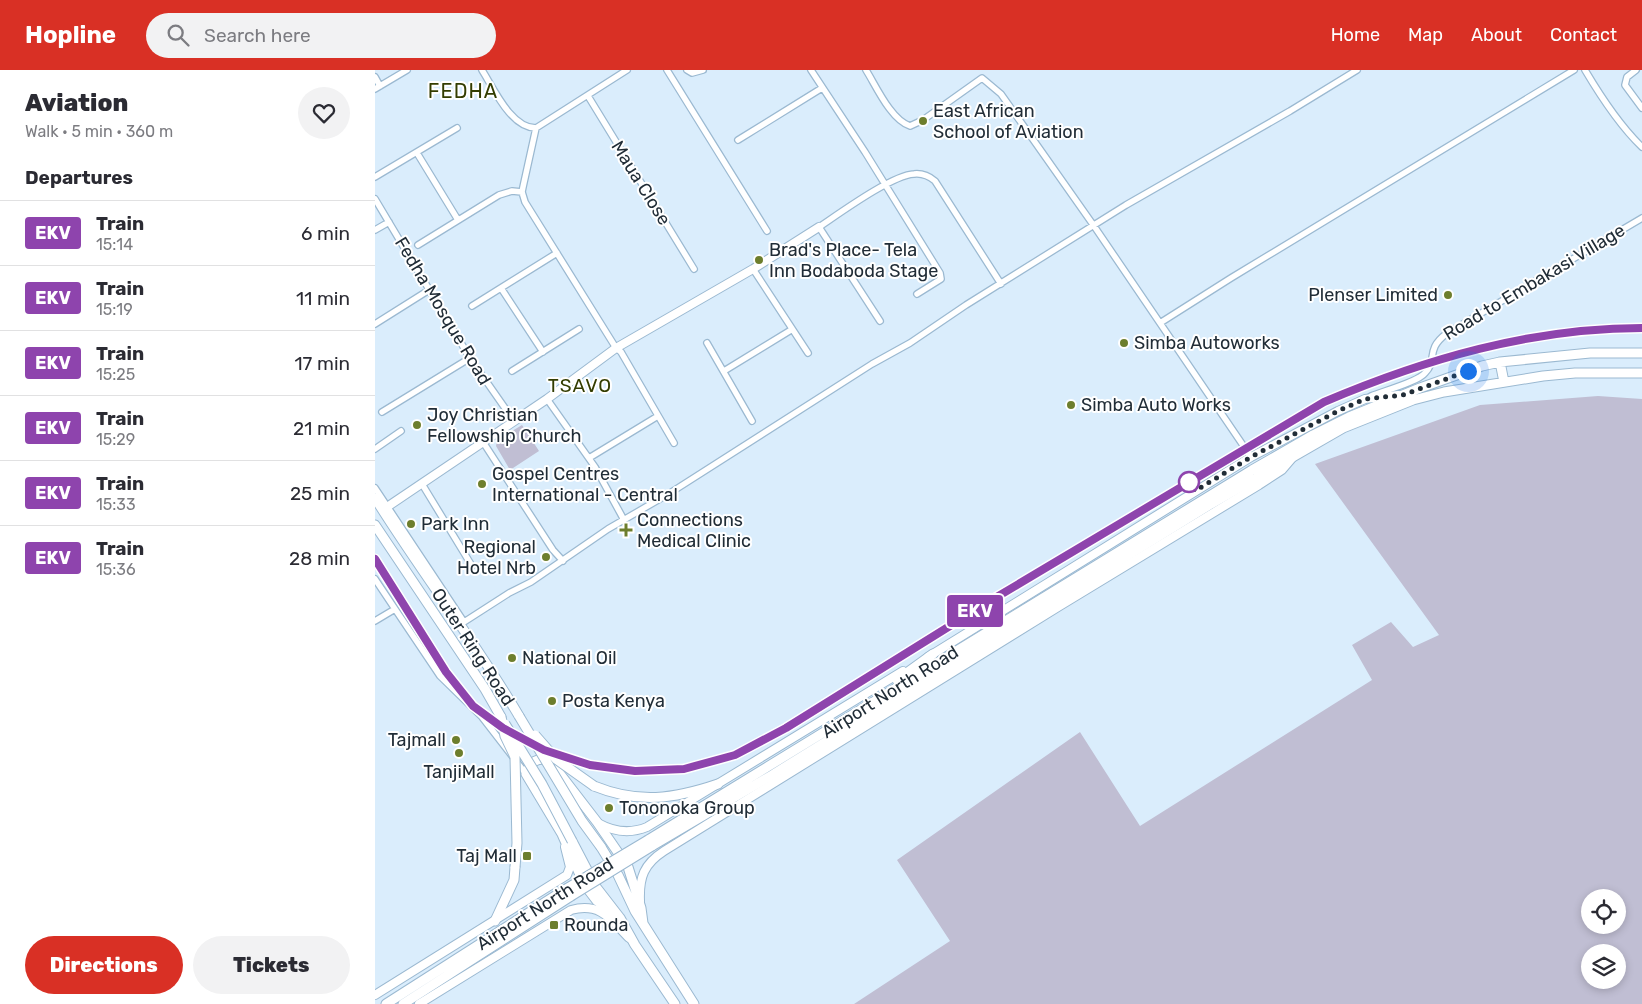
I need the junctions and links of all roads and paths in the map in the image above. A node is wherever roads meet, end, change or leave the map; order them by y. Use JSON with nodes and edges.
{"nodes":[{"id":1,"x":407,"y":70,"type":"edge"},
{"id":2,"x":482,"y":70,"type":"edge"},
{"id":3,"x":627,"y":70,"type":"edge"},
{"id":4,"x":667,"y":70,"type":"edge"},
{"id":5,"x":687,"y":70,"type":"edge"},
{"id":6,"x":703,"y":70,"type":"edge"},
{"id":7,"x":811,"y":70,"type":"edge"},
{"id":8,"x":866,"y":70,"type":"edge"},
{"id":9,"x":1357,"y":70,"type":"edge"},
{"id":10,"x":1574,"y":70,"type":"edge"},
{"id":11,"x":1585,"y":70,"type":"edge"},
{"id":12,"x":1636,"y":70,"type":"edge"},
{"id":13,"x":375,"y":77,"type":"edge"},
{"id":14,"x":377,"y":87,"type":"edge"},
{"id":15,"x":822,"y":88,"type":"junction"},
{"id":16,"x":588,"y":96,"type":"junction"},
{"id":17,"x":1642,"y":108,"type":"edge"},
{"id":18,"x":457,"y":128,"type":"dead end"},
{"id":19,"x":536,"y":128,"type":"junction"},
{"id":20,"x":738,"y":140,"type":"dead end"},
{"id":21,"x":1642,"y":147,"type":"edge"},
{"id":22,"x":417,"y":153,"type":"junction"},
{"id":23,"x":375,"y":177,"type":"edge"},
{"id":24,"x":885,"y":185,"type":"junction"},
{"id":25,"x":522,"y":192,"type":"junction"},
{"id":26,"x":375,"y":199,"type":"edge"},
{"id":27,"x":1642,"y":218,"type":"edge"},
{"id":28,"x":458,"y":220,"type":"junction"},
{"id":29,"x":389,"y":222,"type":"junction"},
{"id":30,"x":819,"y":226,"type":"junction"},
{"id":31,"x":1094,"y":226,"type":"junction"},
{"id":32,"x":375,"y":230,"type":"edge"},
{"id":33,"x":767,"y":231,"type":"dead end"},
{"id":34,"x":418,"y":245,"type":"dead end"},
{"id":35,"x":557,"y":253,"type":"junction"},
{"id":36,"x":694,"y":269,"type":"dead end"},
{"id":37,"x":753,"y":269,"type":"junction"},
{"id":38,"x":1001,"y":284,"type":"junction"},
{"id":39,"x":501,"y":288,"type":"junction"},
{"id":40,"x":429,"y":290,"type":"junction"},
{"id":41,"x":917,"y":294,"type":"dead end"},
{"id":42,"x":472,"y":306,"type":"dead end"},
{"id":43,"x":880,"y":320,"type":"dead end"},
{"id":44,"x":1160,"y":323,"type":"junction"},
{"id":45,"x":375,"y":324,"type":"edge"},
{"id":46,"x":579,"y":329,"type":"dead end"},
{"id":47,"x":791,"y":330,"type":"junction"},
{"id":48,"x":707,"y":343,"type":"dead end"},
{"id":49,"x":616,"y":348,"type":"junction"},
{"id":50,"x":543,"y":352,"type":"junction"},
{"id":51,"x":808,"y":353,"type":"dead end"},
{"id":52,"x":1642,"y":353,"type":"edge"},
{"id":53,"x":470,"y":358,"type":"junction"},
{"id":54,"x":1500,"y":362,"type":"junction"},
{"id":55,"x":512,"y":371,"type":"dead end"},
{"id":56,"x":724,"y":372,"type":"junction"},
{"id":57,"x":1642,"y":373,"type":"edge"},
{"id":58,"x":1504,"y":382,"type":"junction"},
{"id":59,"x":1403,"y":395,"type":"junction"},
{"id":60,"x":547,"y":398,"type":"junction"},
{"id":61,"x":1365,"y":399,"type":"junction"},
{"id":62,"x":382,"y":412,"type":"dead end"},
{"id":63,"x":658,"y":416,"type":"junction"},
{"id":64,"x":514,"y":420,"type":"junction"},
{"id":65,"x":752,"y":421,"type":"dead end"},
{"id":66,"x":401,"y":431,"type":"dead end"},
{"id":67,"x":483,"y":442,"type":"junction"},
{"id":68,"x":675,"y":443,"type":"dead end"},
{"id":69,"x":375,"y":449,"type":"edge"},
{"id":70,"x":1296,"y":454,"type":"junction"},
{"id":71,"x":1251,"y":457,"type":"junction"},
{"id":72,"x":589,"y":458,"type":"junction"},
{"id":73,"x":422,"y":484,"type":"junction"},
{"id":74,"x":375,"y":488,"type":"edge"},
{"id":75,"x":375,"y":498,"type":"edge"},
{"id":76,"x":386,"y":510,"type":"junction"},
{"id":77,"x":623,"y":520,"type":"junction"},
{"id":78,"x":375,"y":524,"type":"edge"},
{"id":79,"x":563,"y":561,"type":"junction"},
{"id":80,"x":472,"y":566,"type":"dead end"},
{"id":81,"x":375,"y":579,"type":"edge"},
{"id":82,"x":395,"y":609,"type":"junction"},
{"id":83,"x":375,"y":621,"type":"edge"},
{"id":84,"x":933,"y":654,"type":"junction"},
{"id":85,"x":867,"y":706,"type":"junction"},
{"id":86,"x":519,"y":716,"type":"junction"},
{"id":87,"x":501,"y":717,"type":"junction"},
{"id":88,"x":769,"y":771,"type":"junction"},
{"id":89,"x":526,"y":774,"type":"junction"},
{"id":90,"x":718,"y":784,"type":"junction"},
{"id":91,"x":597,"y":822,"type":"junction"},
{"id":92,"x":562,"y":834,"type":"junction"},
{"id":93,"x":641,"y":908,"type":"junction"},
{"id":94,"x":620,"y":918,"type":"junction"},
{"id":95,"x":495,"y":921,"type":"junction"},
{"id":96,"x":643,"y":923,"type":"junction"},
{"id":97,"x":635,"y":945,"type":"junction"},
{"id":98,"x":435,"y":979,"type":"junction"},
{"id":99,"x":375,"y":995,"type":"edge"},
{"id":100,"x":386,"y":1004,"type":"edge"},
{"id":101,"x":403,"y":1004,"type":"edge"},
{"id":102,"x":419,"y":1004,"type":"edge"},
{"id":103,"x":675,"y":1004,"type":"edge"},
{"id":104,"x":694,"y":1004,"type":"edge"}],
"edges":[{"from":1,"to":14,"type":"street"},
{"from":2,"to":19,"type":"street"},
{"from":3,"to":16,"type":"street"},
{"from":4,"to":33,"type":"street"},
{"from":5,"to":6,"type":"street"},
{"from":7,"to":15,"type":"street"},
{"from":8,"to":31,"type":"street"},
{"from":9,"to":31,"type":"street"},
{"from":10,"to":44,"type":"street"},
{"from":11,"to":21,"type":"street"},
{"from":12,"to":17,"type":"street"},
{"from":13,"to":14,"type":"street"},
{"from":15,"to":20,"type":"street"},
{"from":15,"to":24,"type":"street"},
{"from":16,"to":19,"type":"street"},
{"from":16,"to":36,"type":"street","name":"Maua Close"},
{"from":18,"to":22,"type":"street"},
{"from":19,"to":25,"type":"street"},
{"from":22,"to":23,"type":"street"},
{"from":22,"to":28,"type":"street"},
{"from":24,"to":30,"type":"street"},
{"from":24,"to":38,"type":"street"},
{"from":24,"to":41,"type":"street"},
{"from":25,"to":28,"type":"street"},
{"from":25,"to":35,"type":"street"},
{"from":26,"to":29,"type":"street","name":"Fedha Mosque Road"},
{"from":27,"to":61,"type":"street","name":"Road to Embakasi Village"},
{"from":28,"to":34,"type":"street"},
{"from":29,"to":32,"type":"street"},
{"from":29,"to":40,"type":"street","name":"Fedha Mosque Road"},
{"from":30,"to":37,"type":"main road"},
{"from":30,"to":43,"type":"street"},
{"from":31,"to":38,"type":"street"},
{"from":31,"to":44,"type":"street"},
{"from":35,"to":39,"type":"street"},
{"from":35,"to":49,"type":"street"},
{"from":37,"to":47,"type":"street"},
{"from":37,"to":49,"type":"main road"},
{"from":38,"to":77,"type":"street"},
{"from":39,"to":42,"type":"street"},
{"from":39,"to":50,"type":"street"},
{"from":40,"to":45,"type":"street"},
{"from":40,"to":53,"type":"street","name":"Fedha Mosque Road"},
{"from":44,"to":71,"type":"street"},
{"from":46,"to":50,"type":"street"},
{"from":47,"to":51,"type":"street"},
{"from":47,"to":56,"type":"street"},
{"from":48,"to":56,"type":"street"},
{"from":49,"to":60,"type":"main road"},
{"from":49,"to":63,"type":"street"},
{"from":50,"to":55,"type":"street"},
{"from":52,"to":54,"type":"main road","name":"Airport North Road"},
{"from":53,"to":62,"type":"street"},
{"from":53,"to":64,"type":"street","name":"Fedha Mosque Road"},
{"from":54,"to":58,"type":"main road"},
{"from":54,"to":59,"type":"main road","name":"Airport North Road"},
{"from":56,"to":65,"type":"street"},
{"from":57,"to":58,"type":"main road","name":"Airport North Road"},
{"from":58,"to":70,"type":"main road","name":"Airport North Road"},
{"from":59,"to":61,"type":"main road","name":"Airport North Road"},
{"from":59,"to":85,"type":"main road","name":"Airport North Road"},
{"from":60,"to":64,"type":"main road"},
{"from":60,"to":72,"type":"street"},
{"from":61,"to":71,"type":"main road","name":"Airport North Road"},
{"from":63,"to":68,"type":"street"},
{"from":63,"to":72,"type":"street"},
{"from":64,"to":67,"type":"main road"},
{"from":66,"to":69,"type":"street"},
{"from":67,"to":73,"type":"main road"},
{"from":67,"to":79,"type":"street"},
{"from":70,"to":88,"type":"main road","name":"Airport North Road"},
{"from":70,"to":93,"type":"main road","name":"Airport North Road"},
{"from":71,"to":84,"type":"main road","name":"Airport North Road"},
{"from":72,"to":77,"type":"street"},
{"from":73,"to":76,"type":"main road"},
{"from":73,"to":80,"type":"street"},
{"from":74,"to":76,"type":"street"},
{"from":75,"to":76,"type":"main road","name":"Outer Ring Road"},
{"from":76,"to":79,"type":"street"},
{"from":76,"to":86,"type":"main road","name":"Outer Ring Road"},
{"from":77,"to":79,"type":"street"},
{"from":78,"to":87,"type":"main road","name":"Outer Ring Road"},
{"from":81,"to":82,"type":"street"},
{"from":82,"to":83,"type":"street"},
{"from":82,"to":89,"type":"street"},
{"from":84,"to":85,"type":"main road"},
{"from":84,"to":90,"type":"main road","name":"Airport North Road"},
{"from":85,"to":88,"type":"main road","name":"Airport North Road"},
{"from":86,"to":90,"type":"main road","bridge":true},
{"from":86,"to":96,"type":"main road","name":"Outer Ring Road","bridge":true},
{"from":87,"to":94,"type":"main road","name":"Outer Ring Road","bridge":true},
{"from":87,"to":95,"type":"main road","bridge":true},
{"from":88,"to":98,"type":"main road","name":"Airport North Road","bridge":true},
{"from":89,"to":91,"type":"main road"},
{"from":89,"to":92,"type":"main road"},
{"from":90,"to":91,"type":"main road","name":"Airport North Road"},
{"from":91,"to":93,"type":"main road"},
{"from":92,"to":94,"type":"main road"},
{"from":92,"to":95,"type":"main road","name":"Airport North Road"},
{"from":93,"to":96,"type":"main road"},
{"from":94,"to":97,"type":"main road","name":"Outer Ring Road"},
{"from":95,"to":99,"type":"main road","name":"Airport North Road"},
{"from":96,"to":104,"type":"main road","name":"Outer Ring Road"},
{"from":97,"to":102,"type":"main road","name":"Airport North Road"},
{"from":97,"to":103,"type":"main road","name":"Outer Ring Road"},
{"from":98,"to":100,"type":"main road","name":"Airport North Road"},
{"from":98,"to":101,"type":"main road","name":"Airport North Road"}]}
